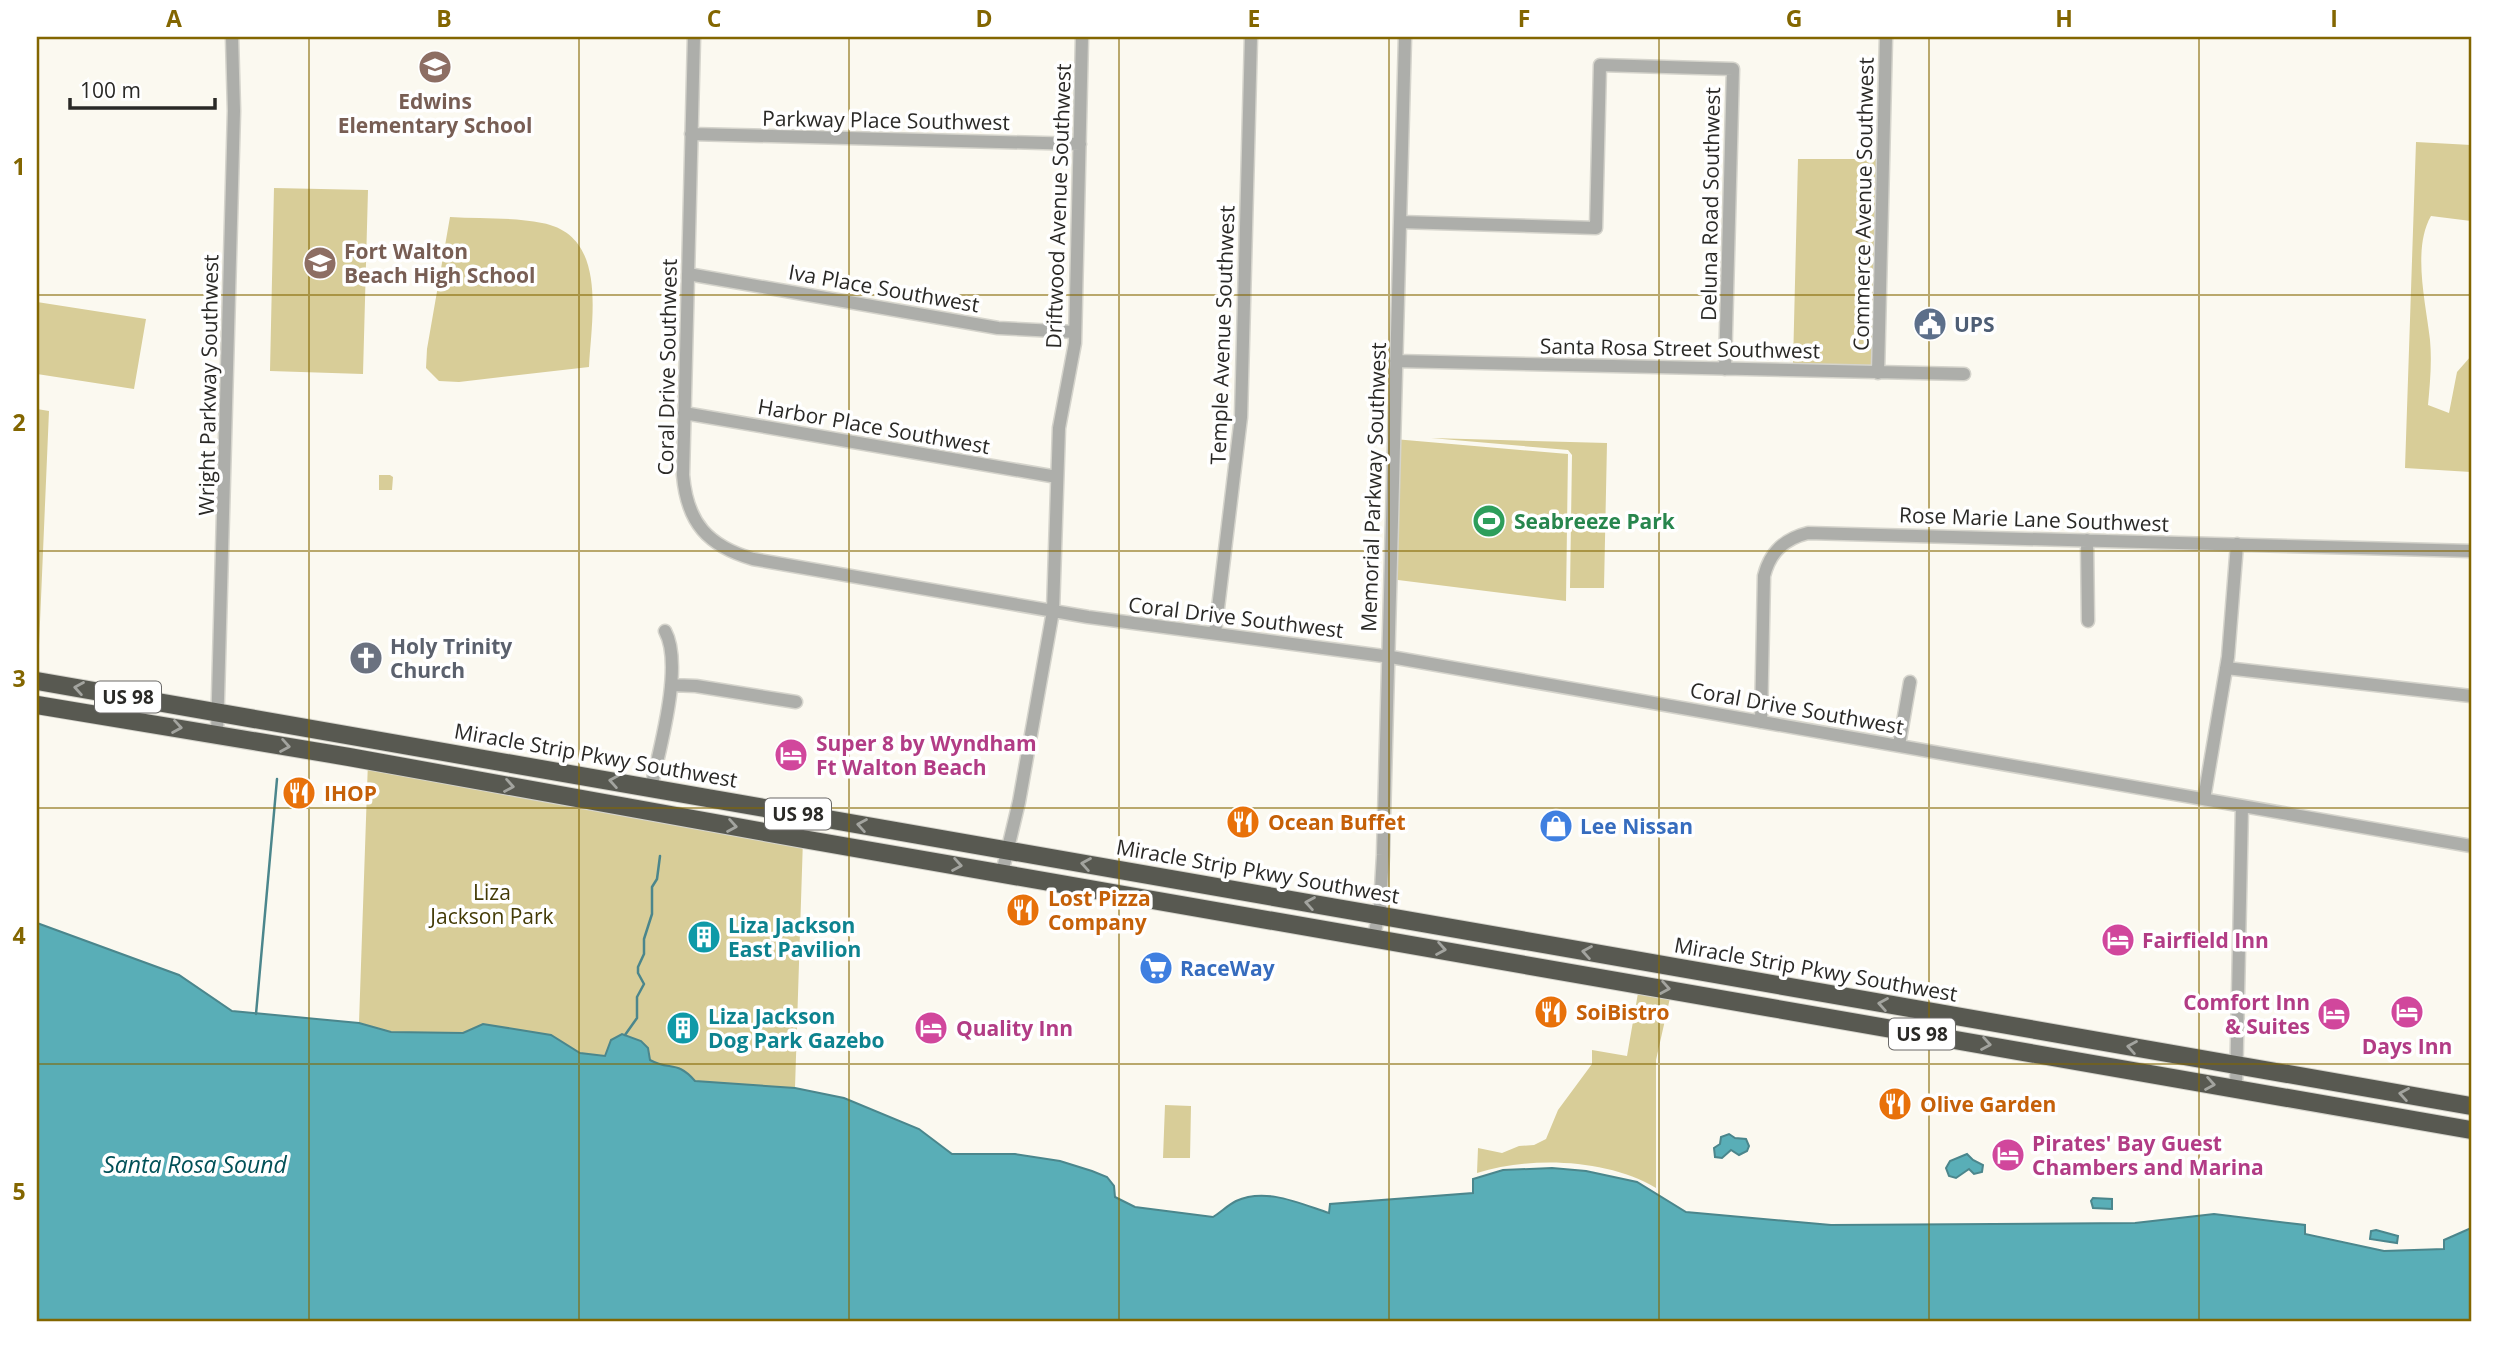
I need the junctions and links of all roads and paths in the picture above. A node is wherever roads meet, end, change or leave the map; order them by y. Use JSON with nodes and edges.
{"nodes":[{"id":1,"x":232,"y":37,"type":"edge"},
{"id":2,"x":694,"y":37,"type":"edge"},
{"id":3,"x":1082,"y":37,"type":"edge"},
{"id":4,"x":1251,"y":37,"type":"edge"},
{"id":5,"x":1405,"y":37,"type":"edge"},
{"id":6,"x":1886,"y":37,"type":"edge"},
{"id":7,"x":691,"y":134,"type":"junction"},
{"id":8,"x":1080,"y":144,"type":"junction"},
{"id":9,"x":1400,"y":222,"type":"junction"},
{"id":10,"x":688,"y":274,"type":"junction"},
{"id":11,"x":1075,"y":332,"type":"junction"},
{"id":12,"x":1396,"y":361,"type":"junction"},
{"id":13,"x":1725,"y":369,"type":"junction"},
{"id":14,"x":1878,"y":373,"type":"junction"},
{"id":15,"x":1964,"y":374,"type":"dead end"},
{"id":16,"x":684,"y":413,"type":"junction"},
{"id":17,"x":1058,"y":477,"type":"junction"},
{"id":18,"x":2087,"y":540,"type":"junction"},
{"id":19,"x":2237,"y":544,"type":"junction"},
{"id":20,"x":2471,"y":551,"type":"edge"},
{"id":21,"x":1053,"y":611,"type":"junction"},
{"id":22,"x":2088,"y":621,"type":"dead end"},
{"id":23,"x":664,"y":631,"type":"dead end"},
{"id":24,"x":1215,"y":634,"type":"junction"},
{"id":25,"x":1388,"y":657,"type":"junction"},
{"id":26,"x":2226,"y":668,"type":"junction"},
{"id":27,"x":37,"y":681,"type":"edge"},
{"id":28,"x":1910,"y":682,"type":"dead end"},
{"id":29,"x":671,"y":685,"type":"junction"},
{"id":30,"x":2471,"y":696,"type":"edge"},
{"id":31,"x":796,"y":702,"type":"dead end"},
{"id":32,"x":37,"y":705,"type":"edge"},
{"id":33,"x":219,"y":712,"type":"junction"},
{"id":34,"x":1761,"y":722,"type":"junction"},
{"id":35,"x":217,"y":734,"type":"junction"},
{"id":36,"x":1899,"y":746,"type":"junction"},
{"id":37,"x":651,"y":788,"type":"junction"},
{"id":38,"x":2204,"y":799,"type":"junction"},
{"id":39,"x":2242,"y":806,"type":"junction"},
{"id":40,"x":2471,"y":846,"type":"edge"},
{"id":41,"x":1008,"y":850,"type":"junction"},
{"id":42,"x":1002,"y":873,"type":"junction"},
{"id":43,"x":1378,"y":915,"type":"junction"},
{"id":44,"x":1374,"y":937,"type":"junction"},
{"id":45,"x":2236,"y":1065,"type":"junction"},
{"id":46,"x":2236,"y":1089,"type":"junction"},
{"id":47,"x":2471,"y":1106,"type":"edge"},
{"id":48,"x":2471,"y":1130,"type":"edge"}],
"edges":[{"from":1,"to":33,"type":"street","name":"Wright Parkway Southwest"},
{"from":2,"to":7,"type":"street","name":"Coral Drive Southwest"},
{"from":3,"to":8,"type":"street","name":"Driftwood Avenue Southwest"},
{"from":4,"to":24,"type":"street","name":"Temple Avenue Southwest"},
{"from":5,"to":9,"type":"street","name":"Memorial Parkway Southwest"},
{"from":6,"to":14,"type":"street","name":"Commerce Avenue Southwest"},
{"from":7,"to":8,"type":"street","name":"Parkway Place Southwest"},
{"from":7,"to":10,"type":"street","name":"Coral Drive Southwest"},
{"from":8,"to":11,"type":"street","name":"Driftwood Avenue Southwest"},
{"from":9,"to":12,"type":"street","name":"Memorial Parkway Southwest"},
{"from":9,"to":13,"type":"street","name":"Deluna Road Southwest"},
{"from":10,"to":11,"type":"street","name":"Iva Place Southwest"},
{"from":10,"to":16,"type":"street","name":"Coral Drive Southwest"},
{"from":11,"to":17,"type":"street","name":"Driftwood Avenue Southwest"},
{"from":12,"to":13,"type":"street","name":"Santa Rosa Street Southwest"},
{"from":12,"to":25,"type":"street","name":"Memorial Parkway Southwest"},
{"from":13,"to":14,"type":"street","name":"Santa Rosa Street Southwest"},
{"from":14,"to":15,"type":"street","name":"Santa Rosa Street Southwest"},
{"from":16,"to":17,"type":"street","name":"Harbor Place Southwest"},
{"from":16,"to":21,"type":"street","name":"Coral Drive Southwest"},
{"from":17,"to":21,"type":"street","name":"Driftwood Avenue Southwest"},
{"from":18,"to":19,"type":"street","name":"Rose Marie Lane Southwest"},
{"from":18,"to":22,"type":"street"},
{"from":18,"to":34,"type":"street","name":"Rose Marie Lane Southwest"},
{"from":19,"to":20,"type":"street","name":"Rose Marie Lane Southwest"},
{"from":19,"to":26,"type":"street"},
{"from":21,"to":24,"type":"street","name":"Coral Drive Southwest"},
{"from":21,"to":41,"type":"street","name":"Driftwood Avenue Southwest"},
{"from":23,"to":29,"type":"street"},
{"from":24,"to":25,"type":"street","name":"Coral Drive Southwest"},
{"from":25,"to":34,"type":"street","name":"Coral Drive Southwest"},
{"from":25,"to":43,"type":"street","name":"Memorial Parkway Southwest"},
{"from":26,"to":30,"type":"street"},
{"from":26,"to":38,"type":"street"},
{"from":33,"to":27,"type":"highway","name":"Miracle Strip Pkwy Southwest","number":"US 98","one_way":true},
{"from":28,"to":36,"type":"street"},
{"from":29,"to":31,"type":"street"},
{"from":29,"to":37,"type":"street"},
{"from":32,"to":35,"type":"highway","number":"US 98","one_way":true},
{"from":33,"to":35,"type":"street","name":"Wright Parkway Southwest"},
{"from":37,"to":33,"type":"highway","name":"Miracle Strip Pkwy Southwest","number":"US 98","one_way":true},
{"from":34,"to":36,"type":"street","name":"Coral Drive Southwest"},
{"from":35,"to":42,"type":"highway","number":"US 98","one_way":true},
{"from":36,"to":38,"type":"street","name":"Coral Drive Southwest"},
{"from":41,"to":37,"type":"highway","name":"Miracle Strip Pkwy Southwest","number":"US 98","one_way":true},
{"from":38,"to":39,"type":"street","name":"Coral Drive Southwest"},
{"from":39,"to":40,"type":"street","name":"Coral Drive Southwest"},
{"from":39,"to":45,"type":"street"},
{"from":41,"to":42,"type":"street","name":"Driftwood Avenue Southwest"},
{"from":43,"to":41,"type":"highway","name":"Miracle Strip Pkwy Southwest","number":"US 98","one_way":true},
{"from":42,"to":44,"type":"highway","number":"US 98"},
{"from":43,"to":44,"type":"street","name":"Memorial Parkway Southwest"},
{"from":45,"to":43,"type":"highway","name":"Miracle Strip Pkwy Southwest","number":"US 98","one_way":true},
{"from":44,"to":46,"type":"highway","number":"US 98","one_way":true},
{"from":45,"to":46,"type":"street"},
{"from":47,"to":45,"type":"highway","name":"Miracle Strip Pkwy Southwest","number":"US 98","one_way":true},
{"from":46,"to":48,"type":"highway","number":"US 98"}]}
